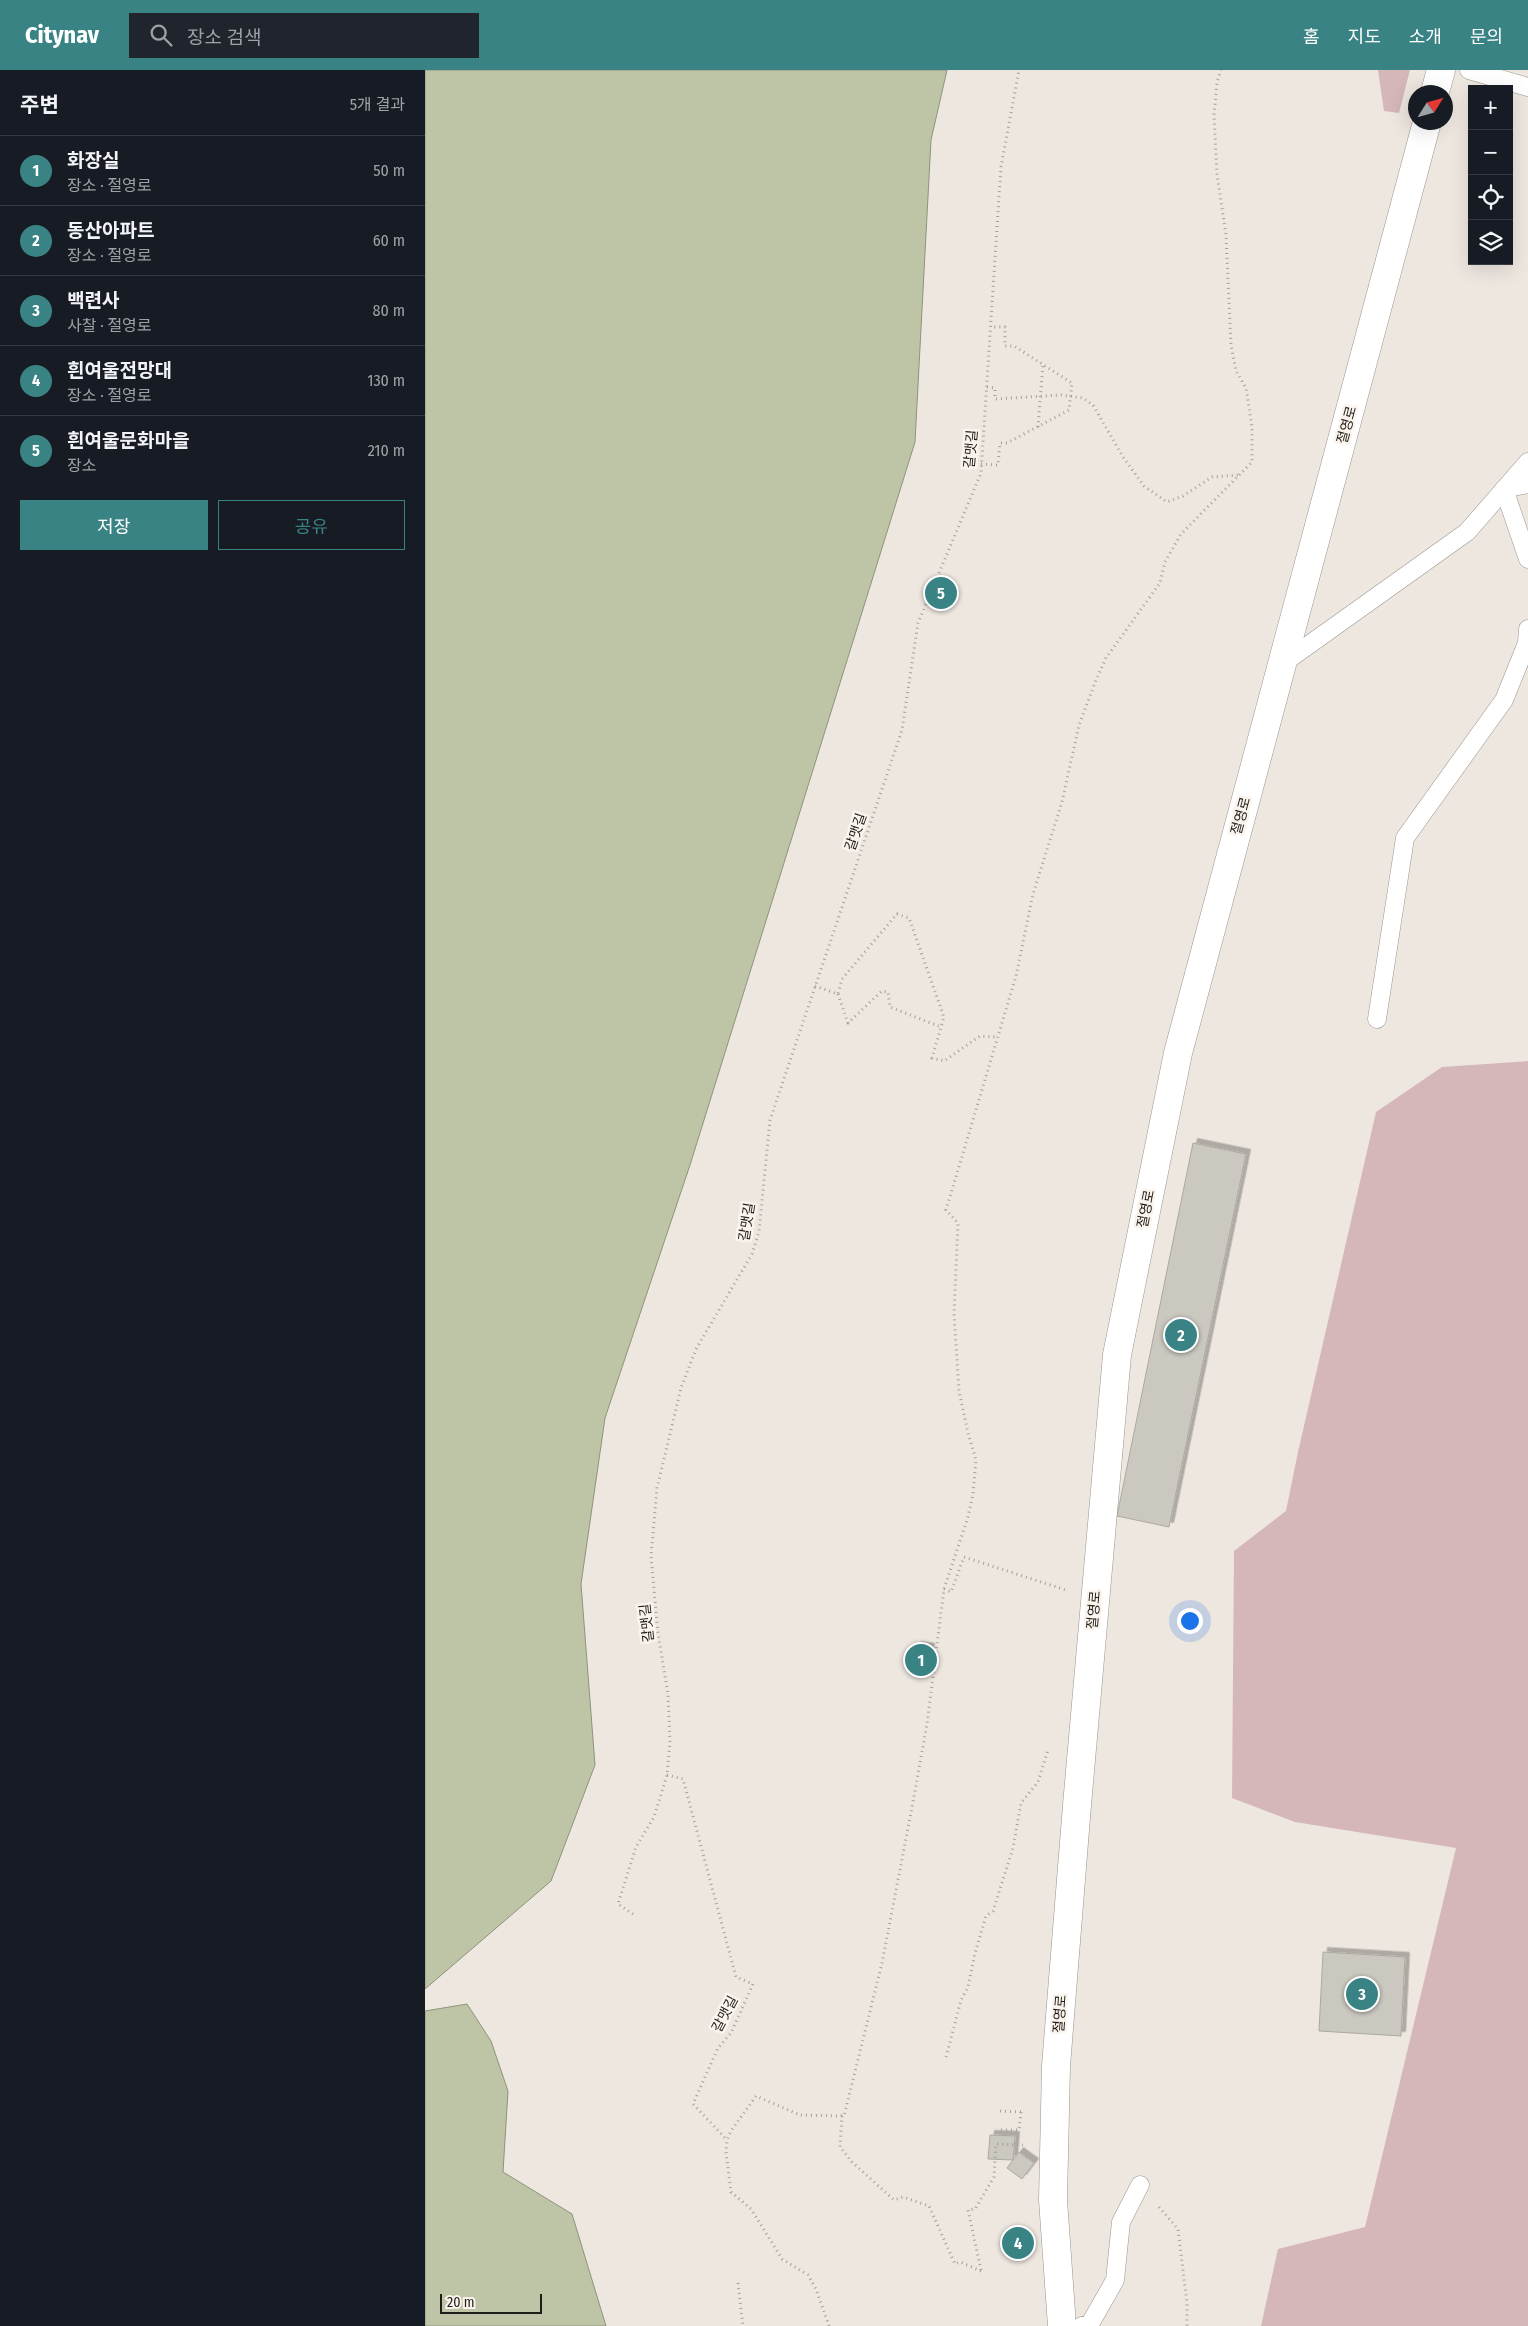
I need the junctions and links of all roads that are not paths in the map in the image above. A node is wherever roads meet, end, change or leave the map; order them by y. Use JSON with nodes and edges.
{"nodes":[{"id":1,"x":1441,"y":70,"type":"edge"},
{"id":2,"x":1469,"y":70,"type":"edge"},
{"id":3,"x":1437,"y":85,"type":"edge"},
{"id":4,"x":1528,"y":86,"type":"edge"},
{"id":5,"x":1425,"y":130,"type":"edge"},
{"id":6,"x":1528,"y":462,"type":"edge"},
{"id":7,"x":1528,"y":484,"type":"edge"},
{"id":8,"x":1504,"y":489,"type":"junction"},
{"id":9,"x":1528,"y":559,"type":"edge"},
{"id":10,"x":1528,"y":629,"type":"edge"},
{"id":11,"x":1282,"y":664,"type":"junction"},
{"id":12,"x":1377,"y":1019,"type":"dead end"},
{"id":13,"x":1140,"y":2185,"type":"road end"},
{"id":14,"x":1063,"y":2326,"type":"edge"},
{"id":15,"x":1082,"y":2326,"type":"edge"}],
"edges":[{"from":1,"to":3,"type":"main road"},
{"from":2,"to":4,"type":"lane"},
{"from":5,"to":11,"type":"main road","name":"절영로"},
{"from":6,"to":8,"type":"lane"},
{"from":7,"to":8,"type":"lane"},
{"from":8,"to":9,"type":"lane"},
{"from":8,"to":11,"type":"lane"},
{"from":10,"to":12,"type":"lane"},
{"from":11,"to":14,"type":"main road","name":"절영로"},
{"from":13,"to":15,"type":"lane"}]}
